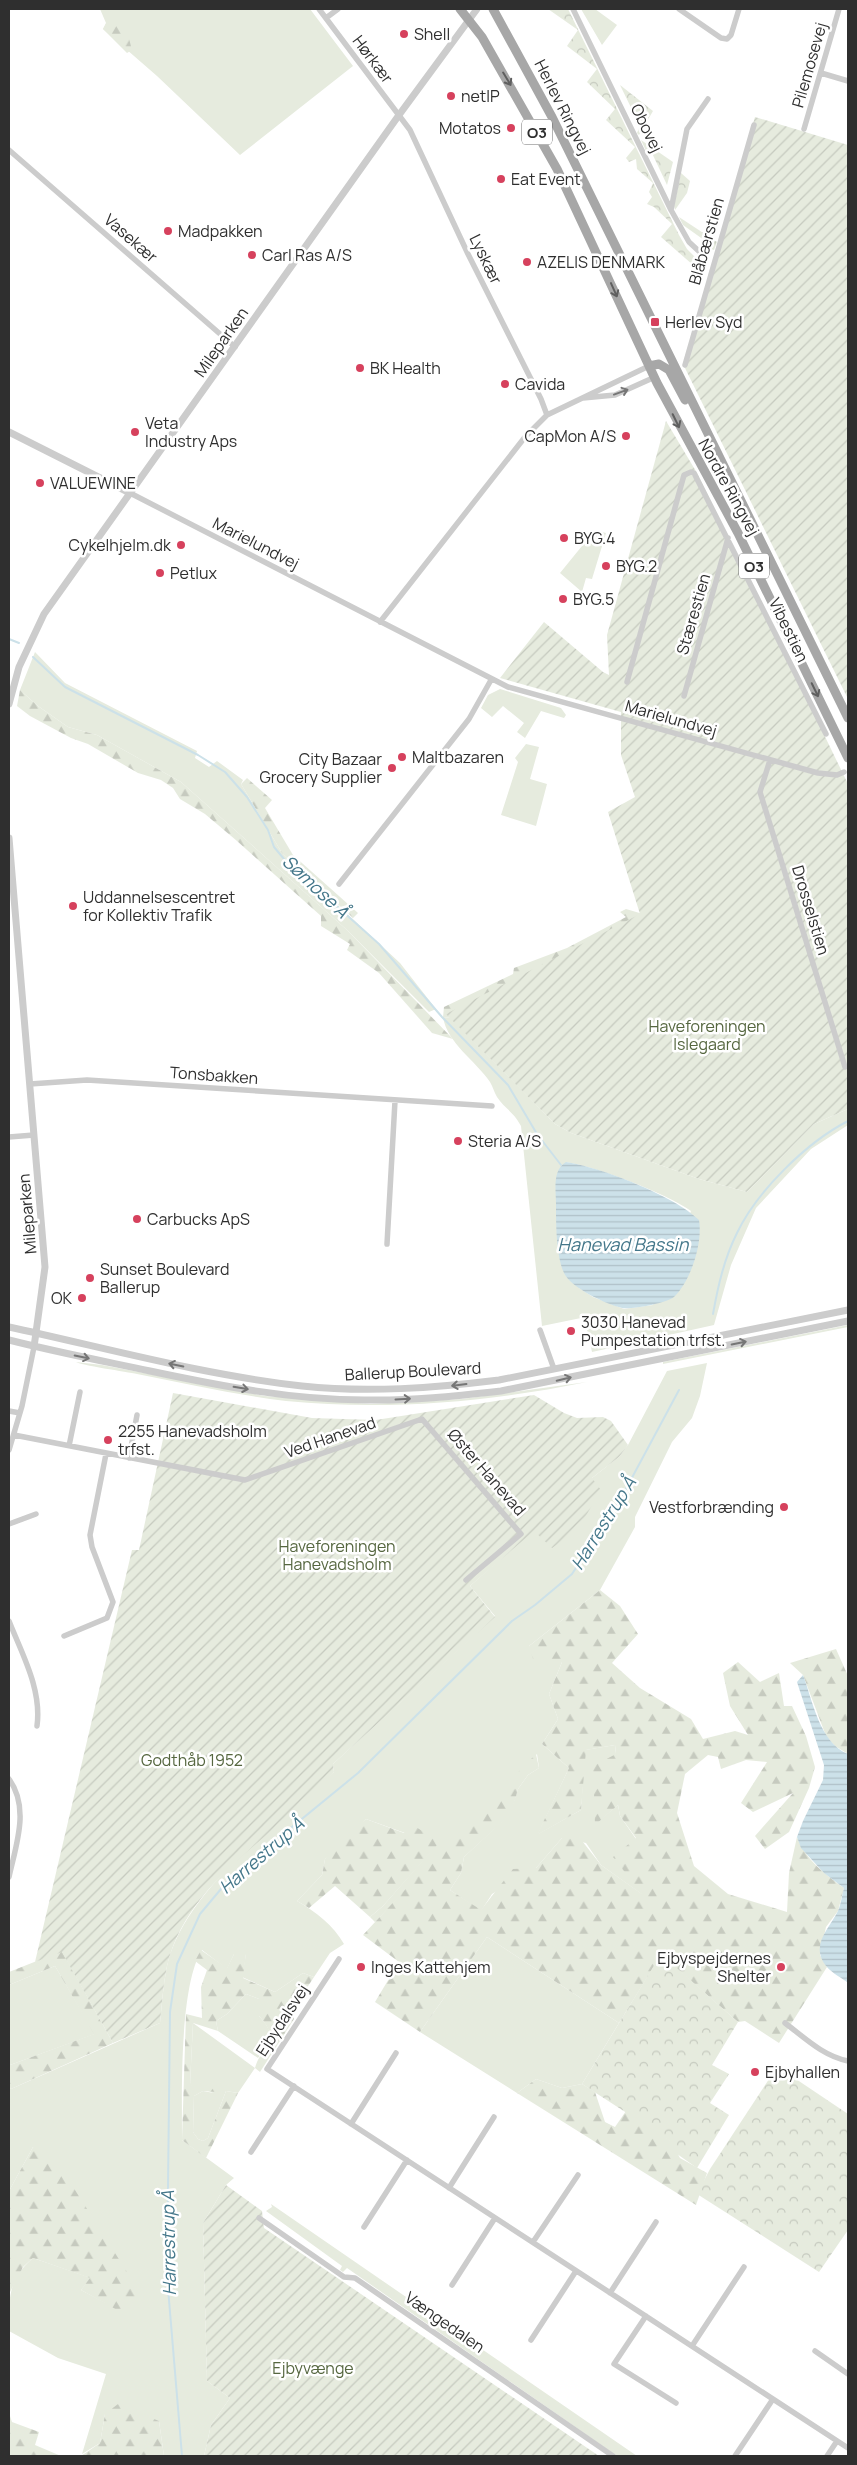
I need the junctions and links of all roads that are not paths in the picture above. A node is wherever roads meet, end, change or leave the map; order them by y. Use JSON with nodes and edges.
{"nodes":[{"id":1,"x":319,"y":9,"type":"edge"},
{"id":2,"x":338,"y":9,"type":"edge"},
{"id":3,"x":460,"y":9,"type":"edge"},
{"id":4,"x":478,"y":9,"type":"edge"},
{"id":5,"x":493,"y":9,"type":"edge"},
{"id":6,"x":573,"y":9,"type":"edge"},
{"id":7,"x":679,"y":9,"type":"edge"},
{"id":8,"x":739,"y":9,"type":"edge"},
{"id":9,"x":839,"y":9,"type":"edge"},
{"id":10,"x":326,"y":18,"type":"junction"},
{"id":11,"x":469,"y":21,"type":"junction"},
{"id":12,"x":821,"y":73,"type":"junction"},
{"id":13,"x":848,"y":81,"type":"edge"},
{"id":14,"x":708,"y":99,"type":"dead end"},
{"id":15,"x":399,"y":115,"type":"junction"},
{"id":16,"x":754,"y":125,"type":"dead end"},
{"id":17,"x":804,"y":129,"type":"dead end"},
{"id":18,"x":9,"y":150,"type":"edge"},
{"id":19,"x":671,"y":210,"type":"junction"},
{"id":20,"x":604,"y":221,"type":"joint"},
{"id":21,"x":587,"y":229,"type":"joint"},
{"id":22,"x":703,"y":255,"type":"dead end"},
{"id":23,"x":234,"y":347,"type":"junction"},
{"id":24,"x":670,"y":358,"type":"junction"},
{"id":25,"x":685,"y":365,"type":"dead end"},
{"id":26,"x":649,"y":366,"type":"junction"},
{"id":27,"x":666,"y":367,"type":"junction"},
{"id":28,"x":655,"y":377,"type":"junction"},
{"id":29,"x":583,"y":398,"type":"junction"},
{"id":30,"x":546,"y":415,"type":"junction"},
{"id":31,"x":9,"y":432,"type":"edge"},
{"id":32,"x":726,"y":469,"type":"junction"},
{"id":33,"x":130,"y":494,"type":"junction"},
{"id":34,"x":728,"y":538,"type":"junction"},
{"id":35,"x":380,"y":622,"type":"junction"},
{"id":36,"x":491,"y":680,"type":"junction"},
{"id":37,"x":627,"y":682,"type":"dead end"},
{"id":38,"x":684,"y":696,"type":"dead end"},
{"id":39,"x":9,"y":704,"type":"edge"},
{"id":40,"x":848,"y":718,"type":"edge"},
{"id":41,"x":826,"y":734,"type":"dead end"},
{"id":42,"x":848,"y":758,"type":"edge"},
{"id":43,"x":770,"y":760,"type":"junction"},
{"id":44,"x":844,"y":772,"type":"dead end"},
{"id":45,"x":9,"y":838,"type":"edge"},
{"id":46,"x":339,"y":884,"type":"dead end"},
{"id":47,"x":845,"y":1068,"type":"dead end"},
{"id":48,"x":30,"y":1084,"type":"junction"},
{"id":49,"x":395,"y":1101,"type":"junction"},
{"id":50,"x":492,"y":1106,"type":"dead end"},
{"id":51,"x":34,"y":1135,"type":"junction"},
{"id":52,"x":9,"y":1137,"type":"edge"},
{"id":53,"x":386,"y":1244,"type":"dead end"},
{"id":54,"x":848,"y":1310,"type":"edge"},
{"id":55,"x":848,"y":1322,"type":"edge"},
{"id":56,"x":9,"y":1327,"type":"edge"},
{"id":57,"x":540,"y":1330,"type":"dead end"},
{"id":58,"x":37,"y":1332,"type":"junction"},
{"id":59,"x":9,"y":1340,"type":"edge"},
{"id":60,"x":34,"y":1347,"type":"junction"},
{"id":61,"x":554,"y":1369,"type":"junction"},
{"id":62,"x":80,"y":1392,"type":"dead end"},
{"id":63,"x":9,"y":1411,"type":"edge"},
{"id":64,"x":20,"y":1413,"type":"junction"},
{"id":65,"x":137,"y":1415,"type":"dead end"},
{"id":66,"x":422,"y":1420,"type":"joint"},
{"id":67,"x":14,"y":1434,"type":"junction"},
{"id":68,"x":69,"y":1446,"type":"junction"},
{"id":69,"x":9,"y":1450,"type":"edge"},
{"id":70,"x":106,"y":1454,"type":"junction"},
{"id":71,"x":129,"y":1458,"type":"junction"},
{"id":72,"x":36,"y":1514,"type":"dead end"},
{"id":73,"x":9,"y":1524,"type":"edge"},
{"id":74,"x":466,"y":1580,"type":"dead end"},
{"id":75,"x":9,"y":1621,"type":"edge"},
{"id":76,"x":64,"y":1636,"type":"dead end"},
{"id":77,"x":37,"y":1726,"type":"dead end"},
{"id":78,"x":9,"y":1779,"type":"edge"},
{"id":79,"x":11,"y":1856,"type":"edge"},
{"id":80,"x":9,"y":1877,"type":"edge"},
{"id":81,"x":339,"y":1959,"type":"dead end"},
{"id":82,"x":785,"y":2023,"type":"dead end"},
{"id":83,"x":396,"y":2053,"type":"dead end"},
{"id":84,"x":848,"y":2061,"type":"edge"},
{"id":85,"x":294,"y":2086,"type":"junction"},
{"id":86,"x":494,"y":2117,"type":"dead end"},
{"id":87,"x":351,"y":2124,"type":"junction"},
{"id":88,"x":251,"y":2152,"type":"dead end"},
{"id":89,"x":407,"y":2160,"type":"junction"},
{"id":90,"x":578,"y":2175,"type":"dead end"},
{"id":91,"x":449,"y":2188,"type":"junction"},
{"id":92,"x":259,"y":2218,"type":"dead end"},
{"id":93,"x":495,"y":2218,"type":"junction"},
{"id":94,"x":656,"y":2222,"type":"dead end"},
{"id":95,"x":364,"y":2227,"type":"dead end"},
{"id":96,"x":533,"y":2242,"type":"junction"},
{"id":97,"x":744,"y":2267,"type":"dead end"},
{"id":98,"x":576,"y":2270,"type":"junction"},
{"id":99,"x":452,"y":2284,"type":"dead end"},
{"id":100,"x":610,"y":2293,"type":"junction"},
{"id":101,"x":646,"y":2316,"type":"junction"},
{"id":102,"x":531,"y":2340,"type":"dead end"},
{"id":103,"x":692,"y":2346,"type":"junction"},
{"id":104,"x":815,"y":2351,"type":"dead end"},
{"id":105,"x":848,"y":2374,"type":"edge"},
{"id":106,"x":773,"y":2399,"type":"junction"},
{"id":107,"x":676,"y":2403,"type":"dead end"},
{"id":108,"x":837,"y":2441,"type":"junction"},
{"id":109,"x":848,"y":2448,"type":"edge"},
{"id":110,"x":612,"y":2456,"type":"edge"},
{"id":111,"x":735,"y":2456,"type":"edge"},
{"id":112,"x":827,"y":2456,"type":"edge"}],
"edges":[{"from":1,"to":10,"type":"street","name":"Hørkær"},
{"from":2,"to":10,"type":"street"},
{"from":3,"to":11,"type":"main road","name":"Herlev Ringvej","number":"O3"},
{"from":4,"to":11,"type":"street","name":"Mileparken"},
{"from":5,"to":20,"type":"main road","name":"Herlev Ringvej","number":"O3"},
{"from":6,"to":19,"type":"street","name":"Obovej"},
{"from":7,"to":8,"type":"street"},
{"from":9,"to":12,"type":"street","name":"Pilemosevej"},
{"from":10,"to":15,"type":"street","name":"Hørkær"},
{"from":11,"to":15,"type":"street","name":"Mileparken"},
{"from":11,"to":21,"type":"main road","name":"Herlev Ringvej","number":"O3","one_way":true},
{"from":12,"to":13,"type":"street"},
{"from":12,"to":17,"type":"street","name":"Pilemosevej"},
{"from":14,"to":19,"type":"street"},
{"from":15,"to":23,"type":"street","name":"Mileparken"},
{"from":15,"to":30,"type":"street","name":"Lyskær"},
{"from":16,"to":25,"type":"street","name":"Blåbærstien"},
{"from":18,"to":23,"type":"street","name":"Vasekær"},
{"from":19,"to":22,"type":"street","name":"Obovej"},
{"from":20,"to":24,"type":"main road","name":"Nordre Ringvej","number":"O3"},
{"from":21,"to":26,"type":"main road","name":"Nordre Ringvej","number":"O3","one_way":true},
{"from":23,"to":33,"type":"street","name":"Mileparken"},
{"from":24,"to":27,"type":"main road"},
{"from":24,"to":32,"type":"main road","name":"Nordre Ringvej","number":"O3"},
{"from":26,"to":27,"type":"main road"},
{"from":26,"to":28,"type":"main road","name":"Nordre Ringvej","number":"O3"},
{"from":26,"to":29,"type":"street"},
{"from":27,"to":28,"type":"main road"},
{"from":27,"to":32,"type":"main road"},
{"from":29,"to":28,"type":"street","one_way":true},
{"from":28,"to":42,"type":"main road","name":"Nordre Ringvej","number":"O3","one_way":true},
{"from":29,"to":30,"type":"street"},
{"from":30,"to":35,"type":"street"},
{"from":31,"to":33,"type":"street","name":"Marielundvej"},
{"from":32,"to":40,"type":"main road","name":"Nordre Ringvej","number":"O3"},
{"from":33,"to":35,"type":"street","name":"Marielundvej"},
{"from":33,"to":39,"type":"street","name":"Mileparken"},
{"from":34,"to":37,"type":"street","name":"Vibestien"},
{"from":34,"to":38,"type":"street","name":"Stærestien"},
{"from":34,"to":41,"type":"street","name":"Vibestien"},
{"from":35,"to":36,"type":"street","name":"Marielundvej"},
{"from":36,"to":43,"type":"street","name":"Marielundvej"},
{"from":36,"to":46,"type":"street"},
{"from":43,"to":44,"type":"street","name":"Marielundvej"},
{"from":43,"to":47,"type":"street","name":"Drosselstien"},
{"from":45,"to":48,"type":"street","name":"Mileparken"},
{"from":48,"to":49,"type":"street","name":"Tonsbakken"},
{"from":48,"to":51,"type":"street","name":"Mileparken"},
{"from":49,"to":50,"type":"street","name":"Tonsbakken"},
{"from":49,"to":53,"type":"street"},
{"from":51,"to":52,"type":"street"},
{"from":51,"to":58,"type":"street","name":"Mileparken"},
{"from":54,"to":61,"type":"street","name":"Ballerup Boulevard"},
{"from":60,"to":55,"type":"street","name":"Ballerup Boulevard","one_way":true},
{"from":56,"to":58,"type":"street","name":"Ballerup Boulevard"},
{"from":57,"to":61,"type":"street"},
{"from":58,"to":60,"type":"street","name":"Mileparken"},
{"from":61,"to":58,"type":"street","name":"Ballerup Boulevard","one_way":true},
{"from":59,"to":60,"type":"street","name":"Ballerup Boulevard"},
{"from":60,"to":64,"type":"street"},
{"from":62,"to":68,"type":"street"},
{"from":63,"to":64,"type":"street"},
{"from":64,"to":67,"type":"street"},
{"from":65,"to":71,"type":"street"},
{"from":66,"to":71,"type":"street","name":"Ved Hanevad"},
{"from":66,"to":74,"type":"street","name":"Øster Hanevad"},
{"from":67,"to":68,"type":"street","name":"Ved Hanevad"},
{"from":67,"to":69,"type":"street"},
{"from":68,"to":70,"type":"street","name":"Ved Hanevad"},
{"from":70,"to":71,"type":"street","name":"Ved Hanevad"},
{"from":70,"to":76,"type":"street"},
{"from":72,"to":73,"type":"street"},
{"from":75,"to":77,"type":"street"},
{"from":78,"to":79,"type":"street"},
{"from":79,"to":80,"type":"street"},
{"from":81,"to":85,"type":"street","name":"Ejbydalsvej"},
{"from":82,"to":84,"type":"street"},
{"from":83,"to":87,"type":"street"},
{"from":85,"to":87,"type":"street","name":"Ejbydalsvej"},
{"from":85,"to":88,"type":"street"},
{"from":86,"to":91,"type":"street"},
{"from":87,"to":89,"type":"street","name":"Ejbydalsvej"},
{"from":89,"to":91,"type":"street","name":"Ejbydalsvej"},
{"from":89,"to":95,"type":"street"},
{"from":90,"to":96,"type":"street"},
{"from":91,"to":93,"type":"street","name":"Ejbydalsvej"},
{"from":92,"to":110,"type":"street","name":"Vængedalen"},
{"from":93,"to":96,"type":"street","name":"Ejbydalsvej"},
{"from":93,"to":99,"type":"street"},
{"from":94,"to":100,"type":"street"},
{"from":96,"to":98,"type":"street","name":"Ejbydalsvej"},
{"from":97,"to":103,"type":"street"},
{"from":98,"to":100,"type":"street","name":"Ejbydalsvej"},
{"from":98,"to":102,"type":"street"},
{"from":100,"to":101,"type":"street","name":"Ejbydalsvej"},
{"from":101,"to":103,"type":"street","name":"Ejbydalsvej"},
{"from":101,"to":107,"type":"street"},
{"from":103,"to":106,"type":"street","name":"Ejbydalsvej"},
{"from":104,"to":105,"type":"street"},
{"from":106,"to":108,"type":"street","name":"Ejbydalsvej"},
{"from":106,"to":111,"type":"street"},
{"from":108,"to":109,"type":"street","name":"Ejbydalsvej"},
{"from":108,"to":112,"type":"street"}]}
